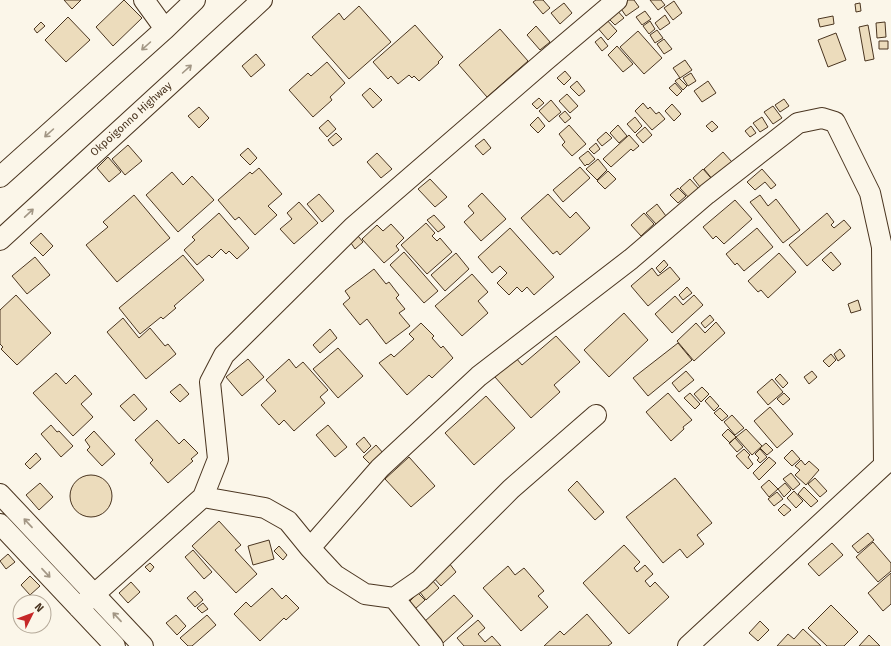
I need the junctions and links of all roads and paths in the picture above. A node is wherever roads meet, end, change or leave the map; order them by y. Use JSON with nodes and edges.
{"nodes":[{"id":1,"x":144,"y":0,"type":"edge"},
{"id":2,"x":194,"y":0,"type":"edge"},
{"id":3,"x":262,"y":0,"type":"edge"},
{"id":4,"x":617,"y":0,"type":"edge"},
{"id":5,"x":165,"y":28,"type":"junction"},
{"id":6,"x":0,"y":178,"type":"edge"},
{"id":7,"x":0,"y":240,"type":"edge"},
{"id":8,"x":596,"y":415,"type":"dead end"},
{"id":9,"x":0,"y":494,"type":"edge"},
{"id":10,"x":203,"y":497,"type":"junction"},
{"id":11,"x":0,"y":524,"type":"edge"},
{"id":12,"x":310,"y":548,"type":"junction"},
{"id":13,"x":94,"y":593,"type":"junction"},
{"id":14,"x":394,"y":598,"type":"junction"},
{"id":15,"x":79,"y":608,"type":"junction"},
{"id":16,"x":115,"y":646,"type":"edge"},
{"id":17,"x":144,"y":646,"type":"edge"},
{"id":18,"x":433,"y":646,"type":"edge"},
{"id":19,"x":688,"y":646,"type":"edge"}],
"edges":[{"from":1,"to":5,"type":"street"},
{"from":2,"to":5,"type":"street"},
{"from":7,"to":3,"type":"street","name":"Okpoigonno Highway","one_way":true},
{"from":4,"to":10,"type":"street"},
{"from":5,"to":6,"type":"street","one_way":true},
{"from":8,"to":14,"type":"street"},
{"from":13,"to":9,"type":"street","one_way":true},
{"from":10,"to":12,"type":"street"},
{"from":10,"to":13,"type":"street"},
{"from":11,"to":15,"type":"street","one_way":true},
{"from":12,"to":14,"type":"street"},
{"from":12,"to":19,"type":"street"},
{"from":13,"to":15,"type":"street"},
{"from":17,"to":13,"type":"street","one_way":true},
{"from":14,"to":18,"type":"street"},
{"from":15,"to":16,"type":"street"}]}
